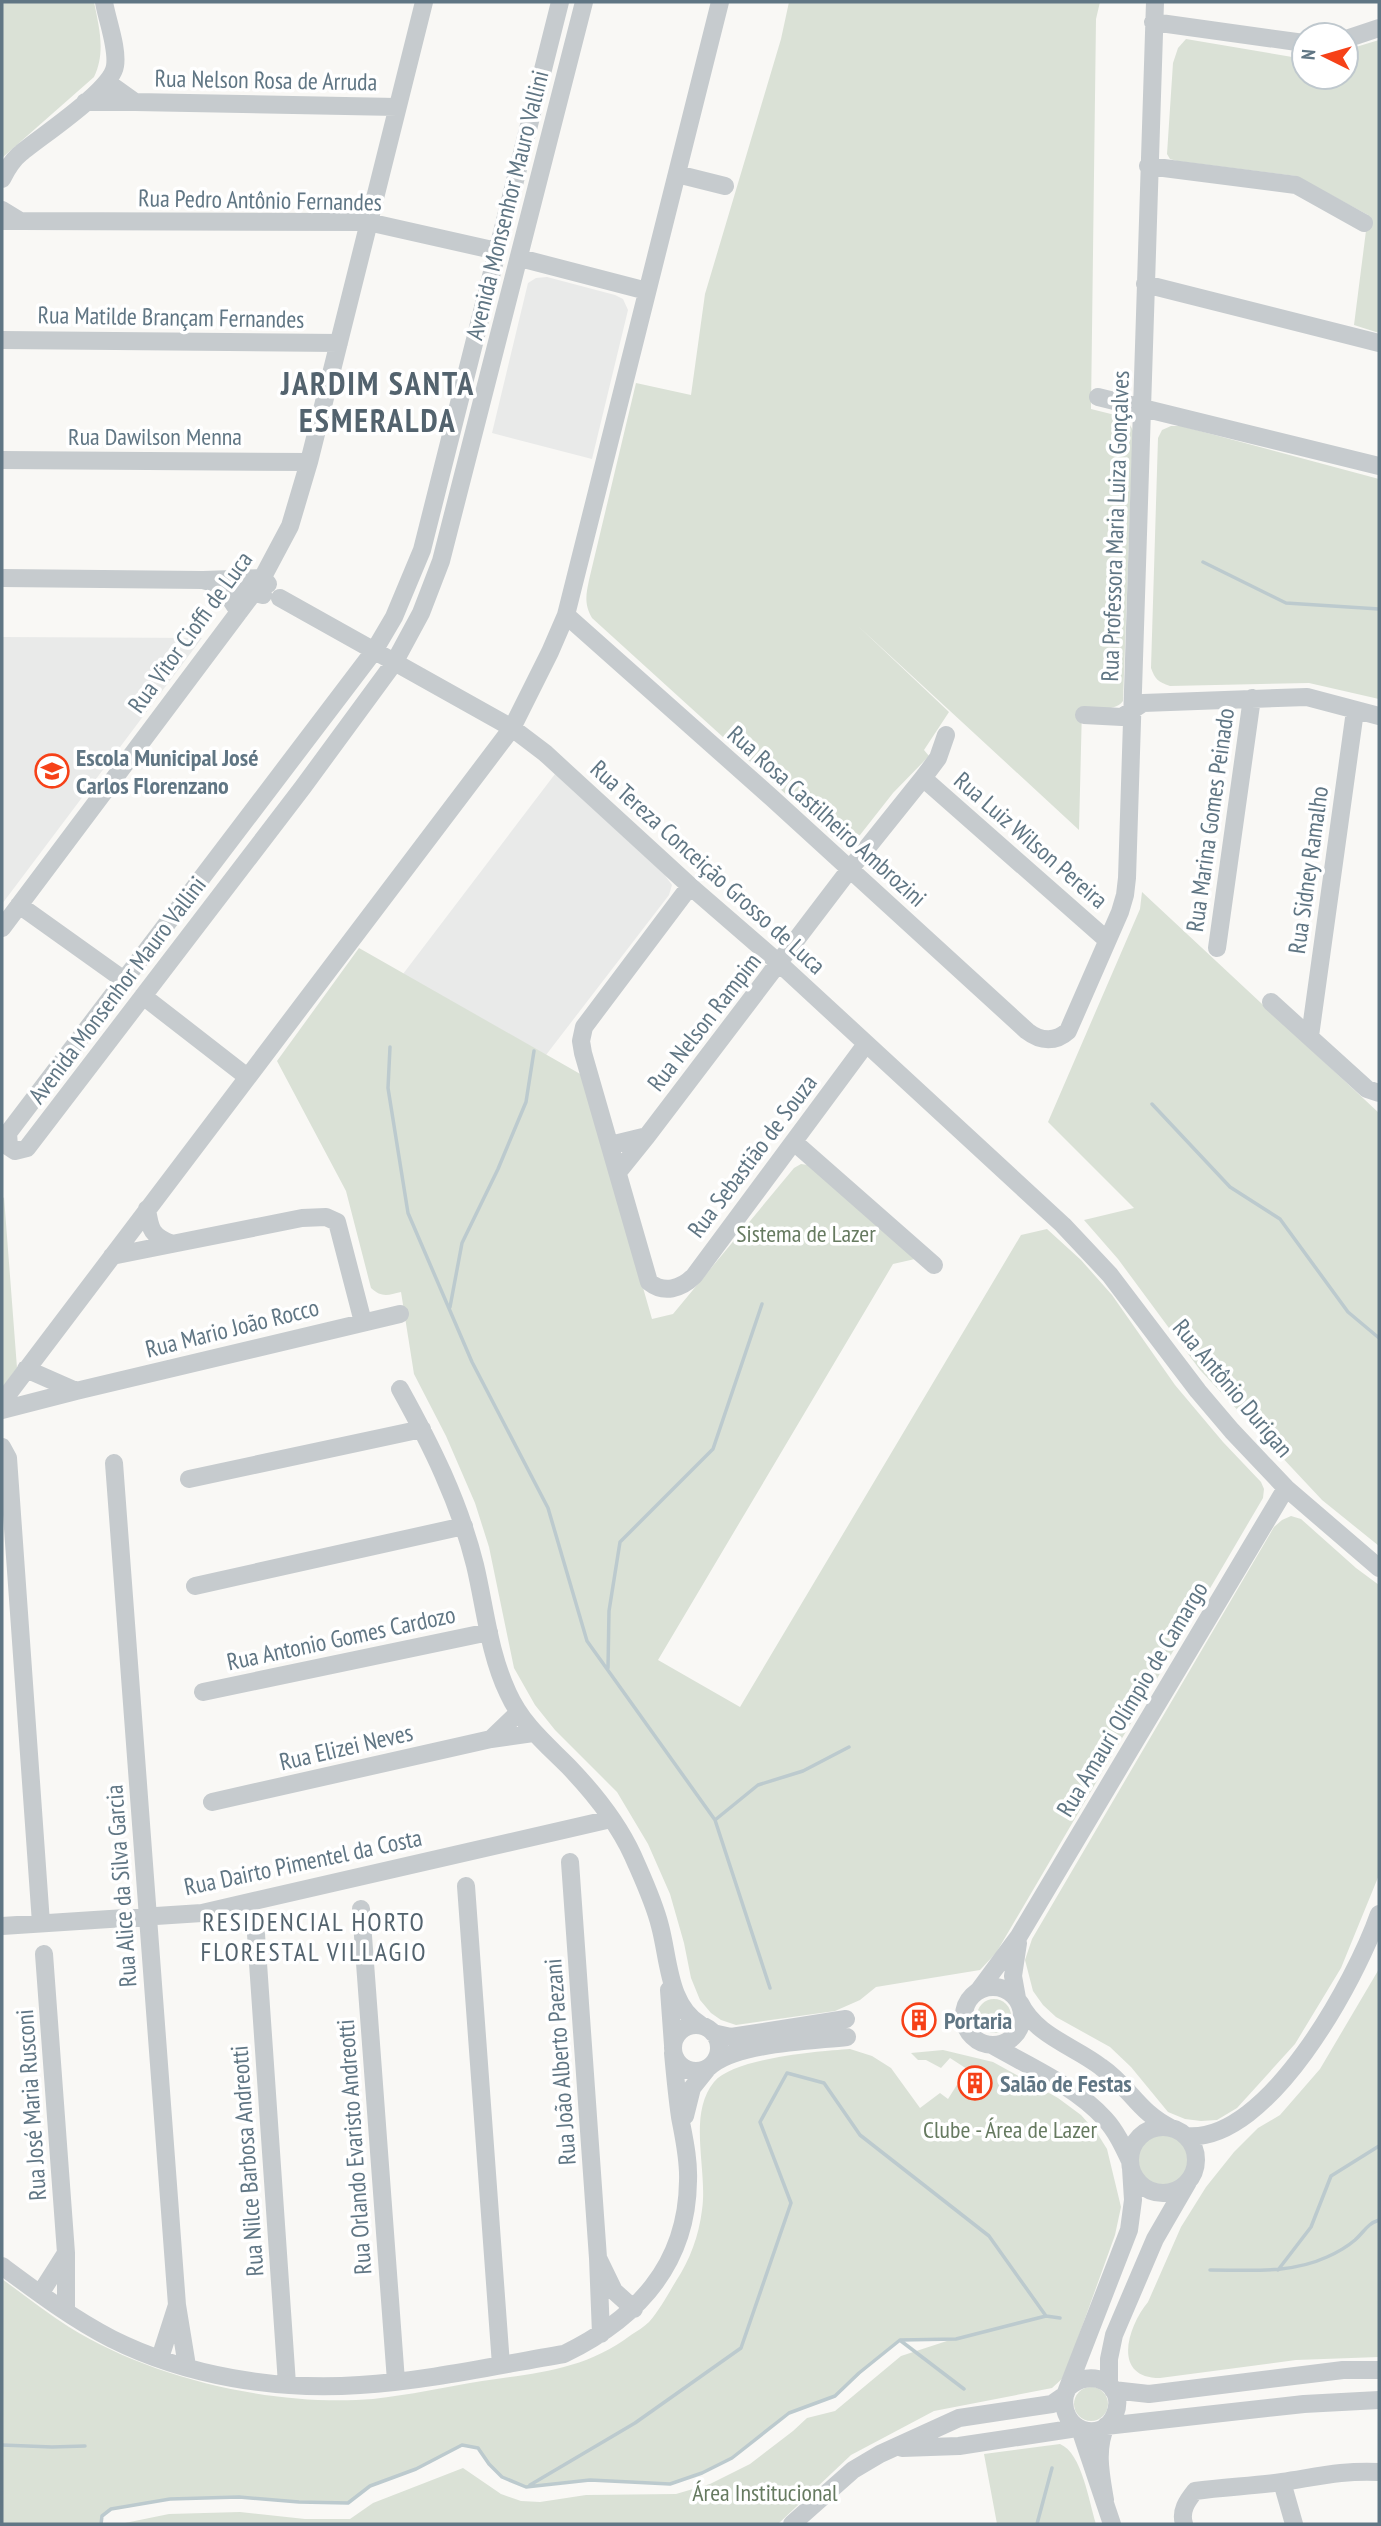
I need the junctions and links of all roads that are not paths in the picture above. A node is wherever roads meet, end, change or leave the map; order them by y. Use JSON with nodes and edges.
{"nodes":[{"id":1,"x":104,"y":2,"type":"edge"},
{"id":2,"x":424,"y":2,"type":"edge"},
{"id":3,"x":560,"y":2,"type":"edge"},
{"id":4,"x":584,"y":2,"type":"edge"},
{"id":5,"x":720,"y":2,"type":"edge"},
{"id":6,"x":1155,"y":2,"type":"edge"},
{"id":7,"x":1153,"y":22,"type":"junction"},
{"id":8,"x":1379,"y":28,"type":"edge"},
{"id":9,"x":1360,"y":34,"type":"edge"},
{"id":10,"x":1290,"y":41,"type":"edge"},
{"id":11,"x":107,"y":82,"type":"junction"},
{"id":12,"x":85,"y":102,"type":"junction"},
{"id":13,"x":135,"y":102,"type":"junction"},
{"id":14,"x":397,"y":107,"type":"junction"},
{"id":15,"x":1148,"y":166,"type":"junction"},
{"id":16,"x":677,"y":174,"type":"junction"},
{"id":17,"x":2,"y":179,"type":"edge"},
{"id":18,"x":725,"y":186,"type":"dead end"},
{"id":19,"x":2,"y":210,"type":"edge"},
{"id":20,"x":11,"y":221,"type":"edge"},
{"id":21,"x":368,"y":222,"type":"junction"},
{"id":22,"x":1364,"y":223,"type":"dead end"},
{"id":23,"x":497,"y":251,"type":"junction"},
{"id":24,"x":520,"y":258,"type":"junction"},
{"id":25,"x":1144,"y":284,"type":"junction"},
{"id":26,"x":647,"y":291,"type":"junction"},
{"id":27,"x":2,"y":340,"type":"edge"},
{"id":28,"x":339,"y":343,"type":"junction"},
{"id":29,"x":1379,"y":343,"type":"edge"},
{"id":30,"x":1098,"y":397,"type":"dead end"},
{"id":31,"x":1144,"y":408,"type":"junction"},
{"id":32,"x":2,"y":460,"type":"edge"},
{"id":33,"x":309,"y":461,"type":"junction"},
{"id":34,"x":1379,"y":466,"type":"edge"},
{"id":35,"x":2,"y":578,"type":"edge"},
{"id":36,"x":263,"y":578,"type":"junction"},
{"id":37,"x":203,"y":579,"type":"junction"},
{"id":38,"x":221,"y":585,"type":"junction"},
{"id":39,"x":253,"y":594,"type":"junction"},
{"id":40,"x":280,"y":598,"type":"junction"},
{"id":41,"x":239,"y":612,"type":"junction"},
{"id":42,"x":566,"y":615,"type":"junction"},
{"id":43,"x":374,"y":651,"type":"junction"},
{"id":44,"x":394,"y":663,"type":"junction"},
{"id":45,"x":1252,"y":698,"type":"junction"},
{"id":46,"x":1134,"y":708,"type":"junction"},
{"id":47,"x":1355,"y":711,"type":"junction"},
{"id":48,"x":1084,"y":715,"type":"dead end"},
{"id":49,"x":1379,"y":716,"type":"edge"},
{"id":50,"x":512,"y":728,"type":"junction"},
{"id":51,"x":946,"y":735,"type":"dead end"},
{"id":52,"x":923,"y":778,"type":"junction"},
{"id":53,"x":850,"y":869,"type":"junction"},
{"id":54,"x":691,"y":886,"type":"junction"},
{"id":55,"x":19,"y":905,"type":"junction"},
{"id":56,"x":2,"y":928,"type":"edge"},
{"id":57,"x":1107,"y":940,"type":"junction"},
{"id":58,"x":1217,"y":948,"type":"dead end"},
{"id":59,"x":780,"y":964,"type":"junction"},
{"id":60,"x":124,"y":980,"type":"junction"},
{"id":61,"x":143,"y":996,"type":"junction"},
{"id":62,"x":1271,"y":1002,"type":"dead end"},
{"id":63,"x":1310,"y":1035,"type":"junction"},
{"id":64,"x":1061,"y":1037,"type":"joint"},
{"id":65,"x":866,"y":1044,"type":"junction"},
{"id":66,"x":246,"y":1076,"type":"junction"},
{"id":67,"x":1379,"y":1093,"type":"edge"},
{"id":68,"x":647,"y":1136,"type":"junction"},
{"id":69,"x":794,"y":1143,"type":"junction"},
{"id":70,"x":610,"y":1145,"type":"junction"},
{"id":71,"x":618,"y":1172,"type":"junction"},
{"id":72,"x":148,"y":1209,"type":"junction"},
{"id":73,"x":1063,"y":1225,"type":"joint"},
{"id":74,"x":135,"y":1227,"type":"junction"},
{"id":75,"x":155,"y":1236,"type":"junction"},
{"id":76,"x":172,"y":1244,"type":"junction"},
{"id":77,"x":113,"y":1256,"type":"junction"},
{"id":78,"x":934,"y":1265,"type":"dead end"},
{"id":79,"x":400,"y":1314,"type":"dead end"},
{"id":80,"x":363,"y":1322,"type":"junction"},
{"id":81,"x":22,"y":1374,"type":"junction"},
{"id":82,"x":400,"y":1389,"type":"dead end"},
{"id":83,"x":76,"y":1391,"type":"junction"},
{"id":84,"x":50,"y":1397,"type":"junction"},
{"id":85,"x":11,"y":1403,"type":"edge"},
{"id":86,"x":2,"y":1410,"type":"edge"},
{"id":87,"x":422,"y":1429,"type":"junction"},
{"id":88,"x":2,"y":1447,"type":"edge"},
{"id":89,"x":114,"y":1463,"type":"dead end"},
{"id":90,"x":189,"y":1479,"type":"dead end"},
{"id":91,"x":1286,"y":1488,"type":"junction"},
{"id":92,"x":464,"y":1527,"type":"junction"},
{"id":93,"x":1379,"y":1568,"type":"edge"},
{"id":94,"x":195,"y":1586,"type":"dead end"},
{"id":95,"x":489,"y":1632,"type":"junction"},
{"id":96,"x":203,"y":1692,"type":"dead end"},
{"id":97,"x":518,"y":1713,"type":"junction"},
{"id":98,"x":533,"y":1733,"type":"junction"},
{"id":99,"x":491,"y":1739,"type":"junction"},
{"id":100,"x":212,"y":1802,"type":"dead end"},
{"id":101,"x":611,"y":1819,"type":"junction"},
{"id":102,"x":570,"y":1862,"type":"dead end"},
{"id":103,"x":466,"y":1886,"type":"dead end"},
{"id":104,"x":361,"y":1909,"type":"dead end"},
{"id":105,"x":1379,"y":1914,"type":"edge"},
{"id":106,"x":148,"y":1916,"type":"junction"},
{"id":107,"x":41,"y":1923,"type":"junction"},
{"id":108,"x":2,"y":1926,"type":"edge"},
{"id":109,"x":256,"y":1934,"type":"dead end"},
{"id":110,"x":1019,"y":1936,"type":"junction"},
{"id":111,"x":44,"y":1954,"type":"dead end"},
{"id":112,"x":668,"y":1962,"type":"junction"},
{"id":113,"x":979,"y":1990,"type":"junction"},
{"id":114,"x":1018,"y":2001,"type":"junction"},
{"id":115,"x":707,"y":2029,"type":"junction"},
{"id":116,"x":992,"y":2045,"type":"junction"},
{"id":117,"x":673,"y":2049,"type":"junction"},
{"id":118,"x":710,"y":2066,"type":"junction"},
{"id":119,"x":1179,"y":2132,"type":"junction"},
{"id":120,"x":684,"y":2144,"type":"junction"},
{"id":121,"x":1130,"y":2164,"type":"junction"},
{"id":122,"x":1188,"y":2182,"type":"junction"},
{"id":123,"x":66,"y":2253,"type":"junction"},
{"id":124,"x":598,"y":2258,"type":"junction"},
{"id":125,"x":2,"y":2266,"type":"edge"},
{"id":126,"x":40,"y":2294,"type":"junction"},
{"id":127,"x":177,"y":2305,"type":"junction"},
{"id":128,"x":634,"y":2309,"type":"junction"},
{"id":129,"x":66,"y":2312,"type":"junction"},
{"id":130,"x":601,"y":2334,"type":"junction"},
{"id":131,"x":160,"y":2358,"type":"junction"},
{"id":132,"x":501,"y":2365,"type":"junction"},
{"id":133,"x":187,"y":2366,"type":"junction"},
{"id":134,"x":1379,"y":2370,"type":"edge"},
{"id":135,"x":396,"y":2381,"type":"junction"},
{"id":136,"x":287,"y":2384,"type":"junction"},
{"id":137,"x":1067,"y":2391,"type":"junction"},
{"id":138,"x":1113,"y":2394,"type":"junction"},
{"id":139,"x":1379,"y":2400,"type":"edge"},
{"id":140,"x":1137,"y":2423,"type":"junction"},
{"id":141,"x":1106,"y":2426,"type":"junction"},
{"id":142,"x":1079,"y":2428,"type":"junction"},
{"id":143,"x":895,"y":2448,"type":"junction"},
{"id":144,"x":1379,"y":2472,"type":"edge"},
{"id":145,"x":1282,"y":2482,"type":"junction"},
{"id":146,"x":1105,"y":2500,"type":"junction"},
{"id":147,"x":792,"y":2524,"type":"edge"},
{"id":148,"x":1112,"y":2524,"type":"edge"},
{"id":149,"x":1184,"y":2524,"type":"edge"},
{"id":150,"x":1294,"y":2524,"type":"edge"}],
"edges":[{"from":1,"to":11,"type":"street"},
{"from":2,"to":14,"type":"street","name":"Rua Vitor Cioffi de Luca"},
{"from":3,"to":23,"type":"street","name":"Avenida Monsenhor Mauro Vallini"},
{"from":4,"to":24,"type":"street","name":"Avenida Monsenhor Mauro Vallini"},
{"from":5,"to":16,"type":"street"},
{"from":6,"to":7,"type":"street","name":"Rua Professora Maria Luiza Gonçalves"},
{"from":7,"to":10,"type":"street"},
{"from":7,"to":15,"type":"street","name":"Rua Professora Maria Luiza Gonçalves"},
{"from":8,"to":9,"type":"street"},
{"from":11,"to":12,"type":"street"},
{"from":11,"to":13,"type":"street","name":"Rua Nelson Rosa de Arruda"},
{"from":12,"to":13,"type":"street","name":"Rua Nelson Rosa de Arruda"},
{"from":12,"to":17,"type":"street"},
{"from":13,"to":14,"type":"street","name":"Rua Nelson Rosa de Arruda"},
{"from":14,"to":21,"type":"street","name":"Rua Vitor Cioffi de Luca"},
{"from":15,"to":22,"type":"street"},
{"from":15,"to":25,"type":"street","name":"Rua Professora Maria Luiza Gonçalves"},
{"from":16,"to":18,"type":"street"},
{"from":16,"to":26,"type":"street"},
{"from":19,"to":20,"type":"street","name":"Rua Pedro Antônio Fernandes"},
{"from":20,"to":21,"type":"street","name":"Rua Pedro Antônio Fernandes"},
{"from":21,"to":23,"type":"street","name":"Rua Pedro Antônio Fernandes"},
{"from":21,"to":28,"type":"street","name":"Rua Vitor Cioffi de Luca"},
{"from":23,"to":43,"type":"street","name":"Avenida Monsenhor Mauro Vallini"},
{"from":24,"to":26,"type":"street"},
{"from":24,"to":44,"type":"street","name":"Avenida Monsenhor Mauro Vallini"},
{"from":25,"to":29,"type":"street"},
{"from":25,"to":31,"type":"street","name":"Rua Professora Maria Luiza Gonçalves"},
{"from":26,"to":42,"type":"street"},
{"from":27,"to":28,"type":"street","name":"Rua Matilde Brançam Fernandes"},
{"from":28,"to":33,"type":"street","name":"Rua Vitor Cioffi de Luca"},
{"from":30,"to":31,"type":"street"},
{"from":31,"to":34,"type":"street"},
{"from":31,"to":46,"type":"street","name":"Rua Professora Maria Luiza Gonçalves"},
{"from":32,"to":33,"type":"street","name":"Rua Dawilson Menna"},
{"from":33,"to":36,"type":"street","name":"Rua Vitor Cioffi de Luca"},
{"from":35,"to":37,"type":"street","name":"Rua Tereza Conceição Grosso de Luca"},
{"from":36,"to":37,"type":"street","name":"Rua Tereza Conceição Grosso de Luca"},
{"from":36,"to":39,"type":"street","name":"Rua Vitor Cioffi de Luca"},
{"from":36,"to":40,"type":"street","name":"Rua Tereza Conceição Grosso de Luca"},
{"from":37,"to":38,"type":"street","name":"Rua Tereza Conceição Grosso de Luca"},
{"from":38,"to":39,"type":"street","name":"Rua Tereza Conceição Grosso de Luca"},
{"from":38,"to":41,"type":"street"},
{"from":39,"to":40,"type":"street","name":"Rua Tereza Conceição Grosso de Luca"},
{"from":39,"to":41,"type":"street","name":"Rua Vitor Cioffi de Luca"},
{"from":40,"to":43,"type":"street","name":"Rua Tereza Conceição Grosso de Luca"},
{"from":41,"to":55,"type":"street","name":"Rua Vitor Cioffi de Luca"},
{"from":42,"to":50,"type":"street"},
{"from":42,"to":53,"type":"street","name":"Rua Rosa Castilheiro Ambrozini"},
{"from":43,"to":44,"type":"street","name":"Rua Tereza Conceição Grosso de Luca"},
{"from":43,"to":60,"type":"street","name":"Avenida Monsenhor Mauro Vallini"},
{"from":44,"to":50,"type":"street","name":"Rua Tereza Conceição Grosso de Luca"},
{"from":44,"to":61,"type":"street","name":"Avenida Monsenhor Mauro Vallini"},
{"from":45,"to":46,"type":"street"},
{"from":45,"to":47,"type":"street"},
{"from":45,"to":58,"type":"street","name":"Rua Marina Gomes Peinado"},
{"from":46,"to":48,"type":"street"},
{"from":46,"to":57,"type":"street","name":"Rua Professora Maria Luiza Gonçalves"},
{"from":47,"to":49,"type":"street"},
{"from":47,"to":63,"type":"street","name":"Rua Sidney Ramalho"},
{"from":50,"to":54,"type":"street","name":"Rua Tereza Conceição Grosso de Luca"},
{"from":50,"to":66,"type":"street"},
{"from":51,"to":52,"type":"street","name":"Rua Nelson Rampim"},
{"from":52,"to":53,"type":"street","name":"Rua Nelson Rampim"},
{"from":52,"to":57,"type":"street","name":"Rua Luiz Wilson Pereira"},
{"from":53,"to":59,"type":"street","name":"Rua Nelson Rampim"},
{"from":53,"to":64,"type":"street","name":"Rua Rosa Castilheiro Ambrozini"},
{"from":54,"to":59,"type":"street","name":"Rua Tereza Conceição Grosso de Luca"},
{"from":54,"to":70,"type":"street"},
{"from":55,"to":56,"type":"street","name":"Rua Vitor Cioffi de Luca"},
{"from":55,"to":60,"type":"street"},
{"from":57,"to":64,"type":"street","name":"Rua Professora Maria Luiza Gonçalves"},
{"from":59,"to":65,"type":"street","name":"Rua Tereza Conceição Grosso de Luca"},
{"from":59,"to":68,"type":"street","name":"Rua Nelson Rampim"},
{"from":60,"to":61,"type":"street","name":"Avenida Monsenhor Mauro Vallini"},
{"from":61,"to":66,"type":"street"},
{"from":62,"to":63,"type":"street"},
{"from":63,"to":67,"type":"street"},
{"from":65,"to":69,"type":"street","name":"Rua Sebastião de Souza"},
{"from":65,"to":73,"type":"street","name":"Rua Tereza Conceição Grosso de Luca"},
{"from":66,"to":72,"type":"street"},
{"from":68,"to":70,"type":"street"},
{"from":68,"to":71,"type":"street","name":"Rua Nelson Rampim"},
{"from":69,"to":71,"type":"street","name":"Rua Sebastião de Souza"},
{"from":69,"to":78,"type":"street"},
{"from":70,"to":71,"type":"street"},
{"from":72,"to":74,"type":"street"},
{"from":72,"to":75,"type":"street"},
{"from":73,"to":91,"type":"street","name":"Rua Antônio Durigan"},
{"from":74,"to":75,"type":"street"},
{"from":74,"to":77,"type":"street"},
{"from":75,"to":76,"type":"street"},
{"from":76,"to":77,"type":"street"},
{"from":76,"to":80,"type":"street"},
{"from":77,"to":81,"type":"street"},
{"from":79,"to":80,"type":"street","name":"Rua Mario João Rocco"},
{"from":80,"to":83,"type":"street","name":"Rua Mario João Rocco"},
{"from":81,"to":83,"type":"street"},
{"from":81,"to":84,"type":"street"},
{"from":81,"to":85,"type":"street"},
{"from":82,"to":87,"type":"street"},
{"from":83,"to":84,"type":"street","name":"Rua Mario João Rocco"},
{"from":84,"to":85,"type":"street","name":"Rua Mario João Rocco"},
{"from":85,"to":86,"type":"street","name":"Rua Mario João Rocco"},
{"from":87,"to":90,"type":"street"},
{"from":87,"to":92,"type":"street"},
{"from":88,"to":107,"type":"street"},
{"from":89,"to":106,"type":"street","name":"Rua Alice da Silva Garcia"},
{"from":91,"to":93,"type":"street","name":"Rua Antônio Durigan"},
{"from":91,"to":110,"type":"street","name":"Rua Amauri Olímpio de Camargo"},
{"from":92,"to":94,"type":"street"},
{"from":92,"to":95,"type":"street"},
{"from":95,"to":96,"type":"street","name":"Rua Antonio Gomes Cardozo"},
{"from":95,"to":97,"type":"street"},
{"from":97,"to":98,"type":"street"},
{"from":97,"to":99,"type":"street"},
{"from":98,"to":99,"type":"street","name":"Rua Elizei Neves"},
{"from":98,"to":101,"type":"street"},
{"from":99,"to":100,"type":"street","name":"Rua Elizei Neves"},
{"from":101,"to":106,"type":"street","name":"Rua Dairto Pimentel da Costa"},
{"from":101,"to":112,"type":"street"},
{"from":102,"to":124,"type":"street","name":"Rua João Alberto Paezani"},
{"from":103,"to":132,"type":"street"},
{"from":104,"to":135,"type":"street","name":"Rua Orlando Evaristo Andreotti"},
{"from":105,"to":119,"type":"street"},
{"from":106,"to":107,"type":"street","name":"Rua Dairto Pimentel da Costa"},
{"from":106,"to":127,"type":"street","name":"Rua Alice da Silva Garcia"},
{"from":107,"to":108,"type":"street","name":"Rua Dairto Pimentel da Costa"},
{"from":109,"to":136,"type":"street","name":"Rua Nilce Barbosa Andreotti"},
{"from":110,"to":113,"type":"street","name":"Rua Amauri Olímpio de Camargo"},
{"from":110,"to":114,"type":"street","name":"Rua Amauri Olímpio de Camargo"},
{"from":111,"to":123,"type":"street","name":"Rua José Maria Rusconi"},
{"from":112,"to":115,"type":"street"},
{"from":112,"to":117,"type":"street"},
{"from":113,"to":114,"type":"street"},
{"from":113,"to":116,"type":"street"},
{"from":114,"to":116,"type":"street"},
{"from":114,"to":119,"type":"street"},
{"from":115,"to":117,"type":"street"},
{"from":115,"to":118,"type":"street"},
{"from":115,"to":118,"type":"street"},
{"from":116,"to":121,"type":"street"},
{"from":117,"to":118,"type":"street"},
{"from":117,"to":120,"type":"street"},
{"from":118,"to":120,"type":"street"},
{"from":119,"to":121,"type":"street"},
{"from":119,"to":122,"type":"street"},
{"from":120,"to":128,"type":"street"},
{"from":121,"to":122,"type":"street"},
{"from":121,"to":137,"type":"street"},
{"from":122,"to":138,"type":"street"},
{"from":123,"to":126,"type":"street"},
{"from":123,"to":129,"type":"street","name":"Rua José Maria Rusconi"},
{"from":124,"to":128,"type":"street","name":"Rua João Alberto Paezani"},
{"from":124,"to":130,"type":"street","name":"Rua João Alberto Paezani"},
{"from":125,"to":126,"type":"street"},
{"from":126,"to":129,"type":"street"},
{"from":127,"to":131,"type":"street","name":"Rua Alice da Silva Garcia"},
{"from":127,"to":133,"type":"street","name":"Rua Alice da Silva Garcia"},
{"from":128,"to":130,"type":"street"},
{"from":129,"to":131,"type":"street"},
{"from":130,"to":132,"type":"street"},
{"from":131,"to":133,"type":"street"},
{"from":132,"to":135,"type":"street"},
{"from":133,"to":136,"type":"street"},
{"from":134,"to":138,"type":"street"},
{"from":135,"to":136,"type":"street"},
{"from":137,"to":138,"type":"street"},
{"from":137,"to":142,"type":"street"},
{"from":137,"to":143,"type":"street"},
{"from":138,"to":140,"type":"street"},
{"from":138,"to":141,"type":"street"},
{"from":139,"to":140,"type":"street"},
{"from":140,"to":141,"type":"street"},
{"from":141,"to":142,"type":"street"},
{"from":141,"to":146,"type":"street"},
{"from":142,"to":143,"type":"street"},
{"from":142,"to":146,"type":"street"},
{"from":143,"to":147,"type":"street"},
{"from":144,"to":145,"type":"street"},
{"from":145,"to":149,"type":"street"},
{"from":145,"to":150,"type":"street"},
{"from":146,"to":148,"type":"street"}]}
